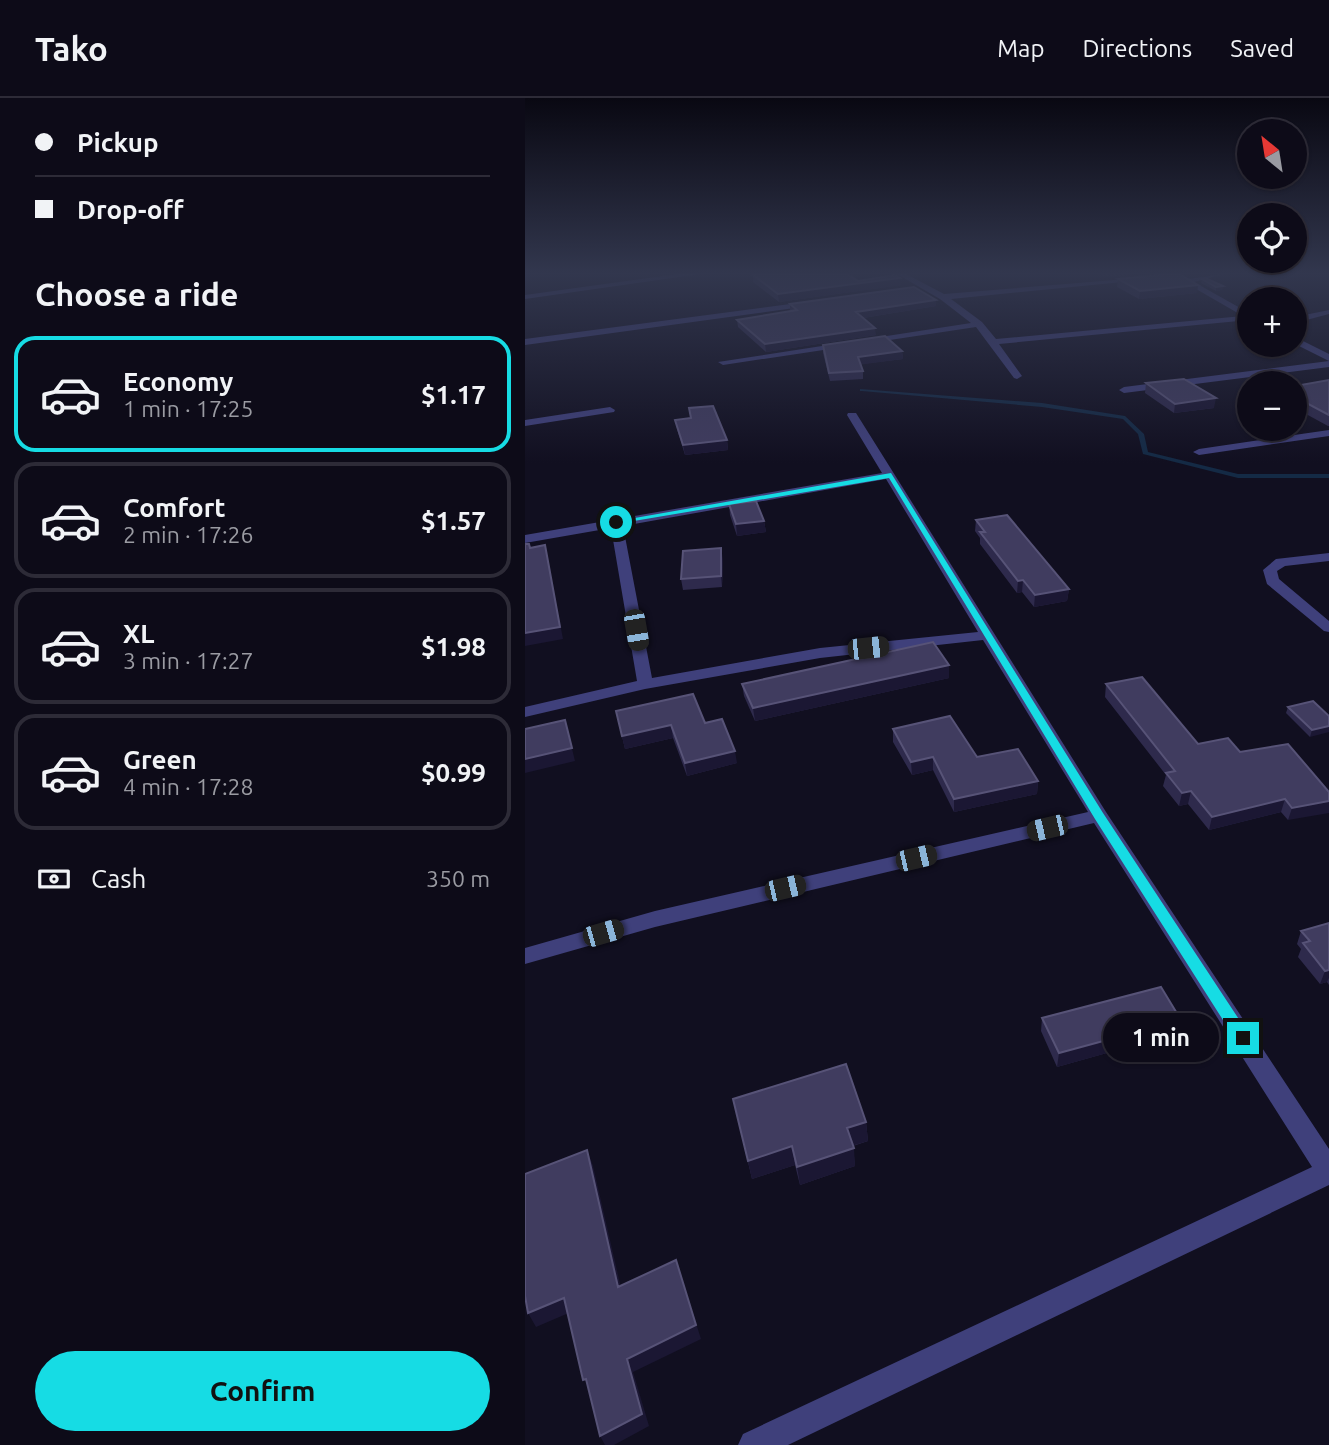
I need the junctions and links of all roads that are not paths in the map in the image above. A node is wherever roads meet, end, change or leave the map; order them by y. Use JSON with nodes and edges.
{"nodes":[{"id":1,"x":563,"y":337,"type":"edge"},
{"id":2,"x":892,"y":337,"type":"edge"},
{"id":3,"x":990,"y":337,"type":"edge"},
{"id":4,"x":1038,"y":337,"type":"edge"},
{"id":5,"x":994,"y":341,"type":"junction"},
{"id":6,"x":525,"y":342,"type":"edge"},
{"id":7,"x":1307,"y":346,"type":"edge"},
{"id":8,"x":1329,"y":358,"type":"edge"},
{"id":9,"x":723,"y":362,"type":"dead end"},
{"id":10,"x":1329,"y":365,"type":"edge"},
{"id":11,"x":1017,"y":376,"type":"dead end"},
{"id":12,"x":1124,"y":390,"type":"dead end"},
{"id":13,"x":610,"y":410,"type":"dead end"},
{"id":14,"x":852,"y":415,"type":"dead end"},
{"id":15,"x":525,"y":423,"type":"edge"},
{"id":16,"x":1329,"y":433,"type":"edge"},
{"id":17,"x":1199,"y":452,"type":"dead end"},
{"id":18,"x":891,"y":475,"type":"junction"},
{"id":19,"x":616,"y":522,"type":"junction"},
{"id":20,"x":525,"y":539,"type":"edge"},
{"id":21,"x":1329,"y":557,"type":"edge"},
{"id":22,"x":1329,"y":628,"type":"edge"},
{"id":23,"x":989,"y":635,"type":"junction"},
{"id":24,"x":645,"y":684,"type":"junction"},
{"id":25,"x":525,"y":712,"type":"edge"},
{"id":26,"x":1099,"y":816,"type":"junction"},
{"id":27,"x":525,"y":956,"type":"edge"},
{"id":28,"x":1329,"y":1172,"type":"edge"},
{"id":29,"x":754,"y":1445,"type":"edge"}],
"edges":[{"from":1,"to":6,"type":"street"},
{"from":2,"to":9,"type":"street"},
{"from":3,"to":5,"type":"street"},
{"from":4,"to":5,"type":"street"},
{"from":5,"to":11,"type":"street"},
{"from":7,"to":8,"type":"street"},
{"from":10,"to":12,"type":"street"},
{"from":13,"to":15,"type":"street"},
{"from":14,"to":18,"type":"street"},
{"from":16,"to":17,"type":"street"},
{"from":18,"to":19,"type":"street"},
{"from":18,"to":23,"type":"street"},
{"from":19,"to":20,"type":"street"},
{"from":19,"to":24,"type":"street"},
{"from":21,"to":22,"type":"street"},
{"from":23,"to":24,"type":"street"},
{"from":23,"to":26,"type":"street"},
{"from":24,"to":25,"type":"street"},
{"from":26,"to":27,"type":"street"},
{"from":26,"to":28,"type":"street"},
{"from":28,"to":29,"type":"street"}]}
